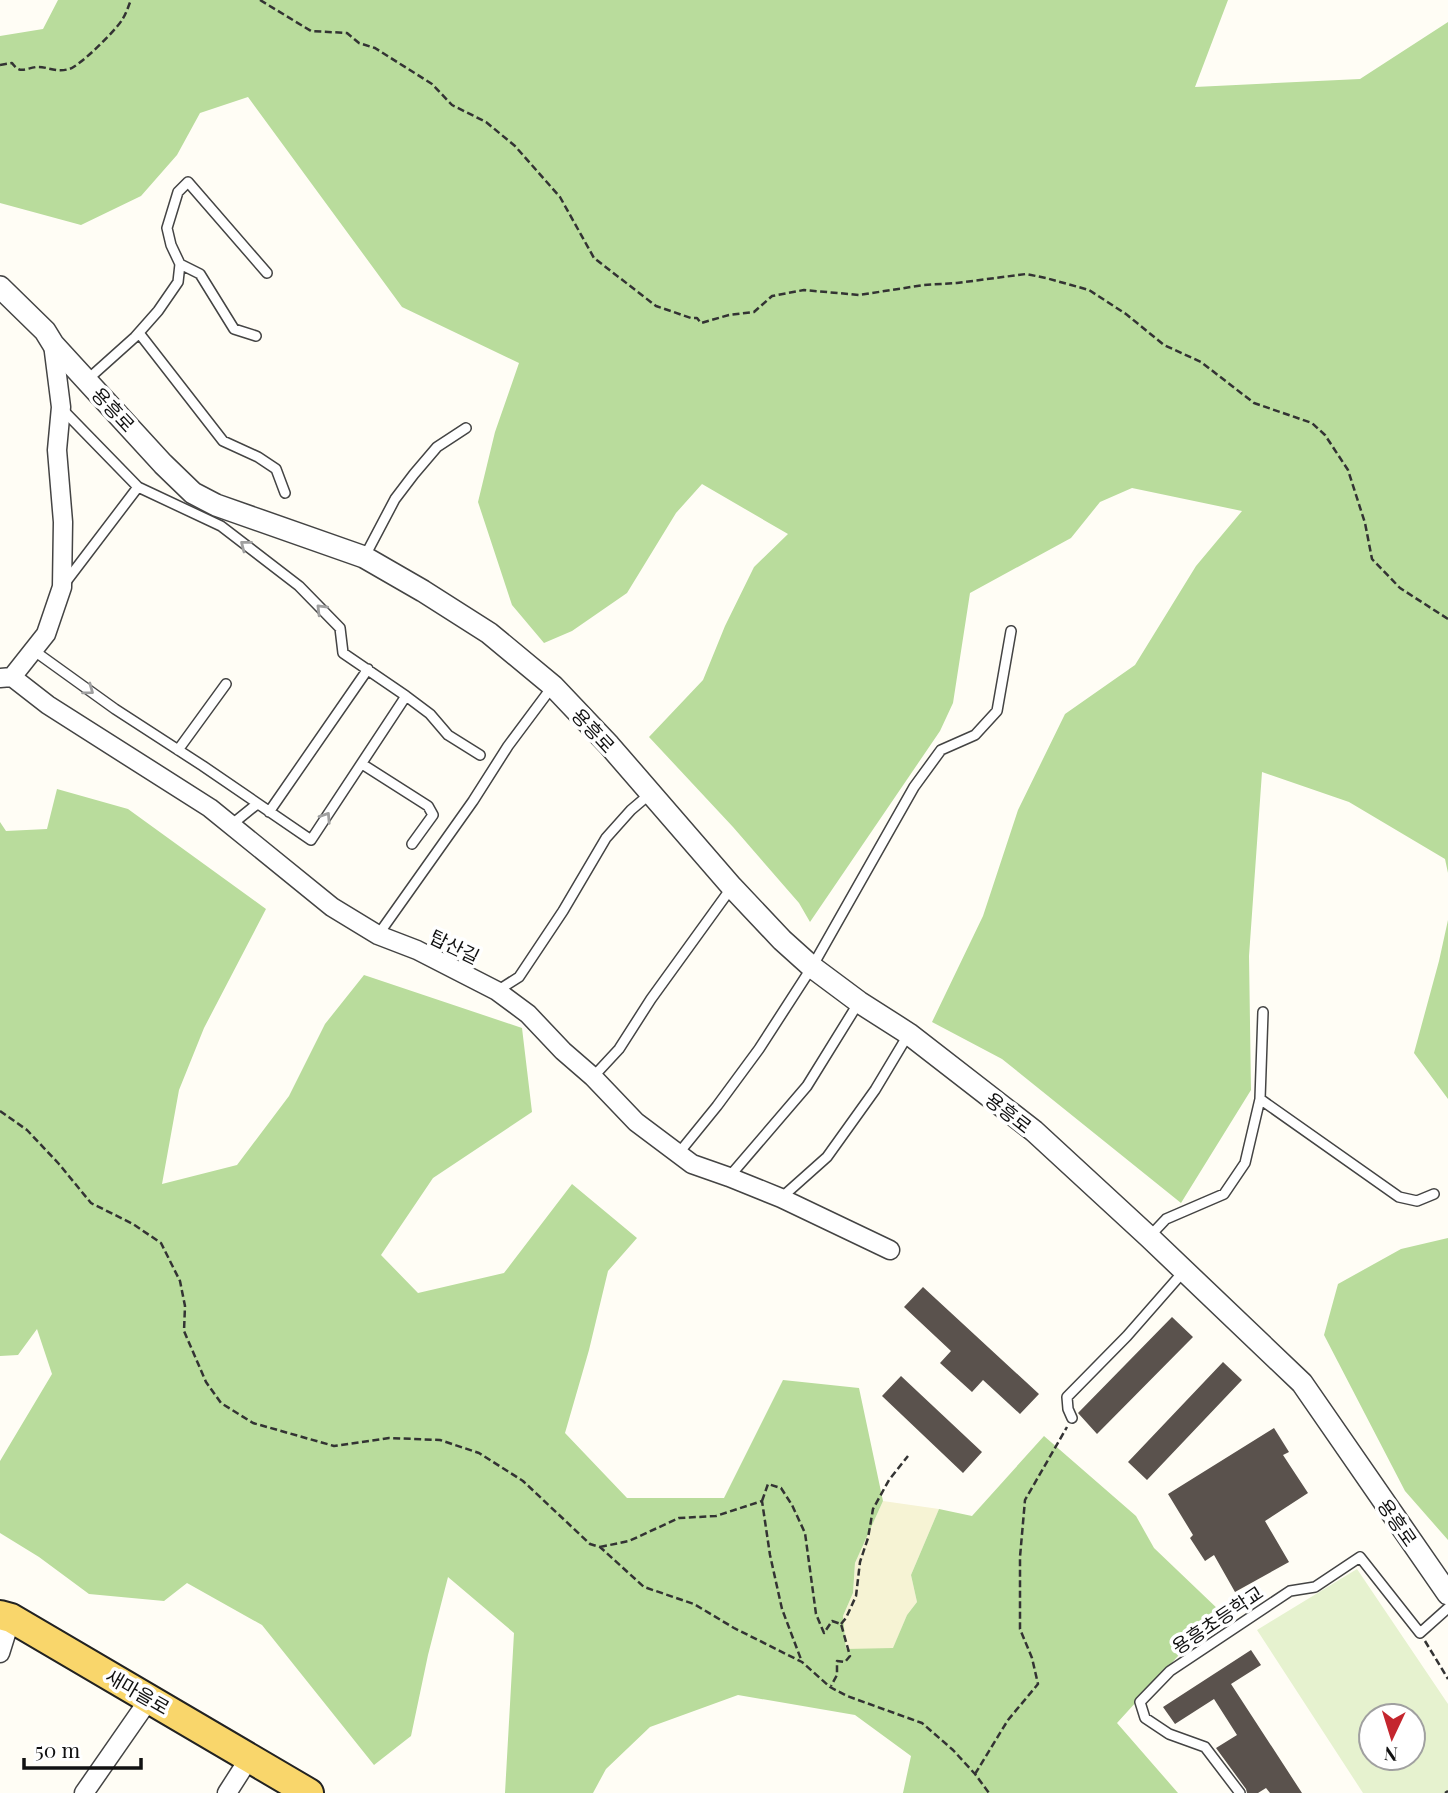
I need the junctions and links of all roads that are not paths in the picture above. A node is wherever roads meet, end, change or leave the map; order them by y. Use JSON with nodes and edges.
{"nodes":[{"id":1,"x":180,"y":264,"type":"junction"},
{"id":2,"x":267,"y":273,"type":"dead end"},
{"id":3,"x":0,"y":287,"type":"edge"},
{"id":4,"x":139,"y":332,"type":"junction"},
{"id":5,"x":256,"y":337,"type":"dead end"},
{"id":6,"x":53,"y":344,"type":"junction"},
{"id":7,"x":87,"y":380,"type":"junction"},
{"id":8,"x":61,"y":407,"type":"junction"},
{"id":9,"x":466,"y":428,"type":"dead end"},
{"id":10,"x":138,"y":487,"type":"junction"},
{"id":11,"x":285,"y":493,"type":"dead end"},
{"id":12,"x":364,"y":557,"type":"junction"},
{"id":13,"x":62,"y":587,"type":"junction"},
{"id":14,"x":1011,"y":631,"type":"dead end"},
{"id":15,"x":33,"y":650,"type":"junction"},
{"id":16,"x":368,"y":670,"type":"junction"},
{"id":17,"x":6,"y":678,"type":"edge"},
{"id":18,"x":226,"y":684,"type":"dead end"},
{"id":19,"x":553,"y":686,"type":"junction"},
{"id":20,"x":406,"y":696,"type":"junction"},
{"id":21,"x":178,"y":750,"type":"junction"},
{"id":22,"x":480,"y":755,"type":"dead end"},
{"id":23,"x":362,"y":764,"type":"junction"},
{"id":24,"x":651,"y":793,"type":"junction"},
{"id":25,"x":257,"y":804,"type":"junction"},
{"id":26,"x":269,"y":812,"type":"junction"},
{"id":27,"x":231,"y":825,"type":"junction"},
{"id":28,"x":412,"y":844,"type":"dead end"},
{"id":29,"x":732,"y":887,"type":"junction"},
{"id":30,"x":378,"y":935,"type":"junction"},
{"id":31,"x":811,"y":967,"type":"junction"},
{"id":32,"x":497,"y":991,"type":"junction"},
{"id":33,"x":859,"y":1002,"type":"junction"},
{"id":34,"x":1263,"y":1012,"type":"dead end"},
{"id":35,"x":909,"y":1034,"type":"junction"},
{"id":36,"x":593,"y":1077,"type":"junction"},
{"id":37,"x":1260,"y":1099,"type":"junction"},
{"id":38,"x":678,"y":1154,"type":"junction"},
{"id":39,"x":729,"y":1177,"type":"junction"},
{"id":40,"x":1434,"y":1194,"type":"dead end"},
{"id":41,"x":781,"y":1198,"type":"junction"},
{"id":42,"x":1149,"y":1237,"type":"junction"},
{"id":43,"x":890,"y":1250,"type":"dead end"},
{"id":44,"x":1184,"y":1270,"type":"junction"},
{"id":45,"x":1072,"y":1418,"type":"road end"},
{"id":46,"x":1448,"y":1594,"type":"edge"},
{"id":47,"x":1448,"y":1608,"type":"edge"},
{"id":48,"x":5,"y":1617,"type":"edge"},
{"id":49,"x":0,"y":1653,"type":"edge"},
{"id":50,"x":150,"y":1698,"type":"junction"},
{"id":51,"x":250,"y":1757,"type":"junction"},
{"id":52,"x":84,"y":1793,"type":"edge"},
{"id":53,"x":227,"y":1793,"type":"edge"},
{"id":54,"x":310,"y":1793,"type":"edge"},
{"id":55,"x":1240,"y":1793,"type":"edge"}],
"edges":[{"from":1,"to":2,"type":"lane"},
{"from":1,"to":4,"type":"lane"},
{"from":1,"to":5,"type":"lane"},
{"from":3,"to":6,"type":"street","name":"용흥로"},
{"from":4,"to":7,"type":"lane"},
{"from":4,"to":11,"type":"lane"},
{"from":6,"to":7,"type":"street","name":"용흥로"},
{"from":6,"to":8,"type":"street"},
{"from":7,"to":12,"type":"street","name":"용흥로"},
{"from":8,"to":10,"type":"lane"},
{"from":8,"to":13,"type":"street"},
{"from":9,"to":12,"type":"lane"},
{"from":10,"to":13,"type":"lane"},
{"from":16,"to":10,"type":"lane","one_way":true},
{"from":12,"to":19,"type":"street","name":"용흥로"},
{"from":13,"to":15,"type":"street"},
{"from":14,"to":31,"type":"lane"},
{"from":15,"to":17,"type":"street"},
{"from":15,"to":21,"type":"lane","one_way":true},
{"from":16,"to":20,"type":"lane"},
{"from":16,"to":26,"type":"lane"},
{"from":17,"to":27,"type":"street","name":"탑산길"},
{"from":18,"to":21,"type":"lane"},
{"from":19,"to":24,"type":"street","name":"용흥로"},
{"from":19,"to":30,"type":"lane"},
{"from":20,"to":22,"type":"lane"},
{"from":20,"to":23,"type":"lane"},
{"from":21,"to":25,"type":"lane"},
{"from":26,"to":23,"type":"lane","one_way":true},
{"from":23,"to":28,"type":"lane"},
{"from":24,"to":29,"type":"street","name":"용흥로"},
{"from":24,"to":32,"type":"lane"},
{"from":25,"to":26,"type":"lane"},
{"from":25,"to":27,"type":"lane"},
{"from":27,"to":30,"type":"street","name":"탑산길"},
{"from":29,"to":31,"type":"street","name":"용흥로"},
{"from":29,"to":36,"type":"lane"},
{"from":30,"to":32,"type":"street","name":"탑산길"},
{"from":31,"to":33,"type":"street","name":"용흥로"},
{"from":31,"to":38,"type":"lane"},
{"from":32,"to":36,"type":"street","name":"탑산길"},
{"from":33,"to":35,"type":"street","name":"용흥로"},
{"from":33,"to":39,"type":"lane"},
{"from":34,"to":37,"type":"lane"},
{"from":35,"to":41,"type":"lane"},
{"from":35,"to":42,"type":"street","name":"용흥로"},
{"from":36,"to":38,"type":"street","name":"탑산길"},
{"from":37,"to":40,"type":"lane"},
{"from":37,"to":42,"type":"lane"},
{"from":38,"to":39,"type":"street","name":"탑산길"},
{"from":39,"to":41,"type":"street","name":"탑산길"},
{"from":41,"to":43,"type":"street","name":"탑산길"},
{"from":42,"to":44,"type":"street","name":"용흥로"},
{"from":44,"to":45,"type":"lane"},
{"from":44,"to":46,"type":"street","name":"용흥로"},
{"from":47,"to":55,"type":"lane","name":"용흥초등학교"},
{"from":48,"to":49,"type":"street"},
{"from":48,"to":50,"type":"main road","name":"새마을로"},
{"from":50,"to":51,"type":"main road","name":"새마을로"},
{"from":50,"to":52,"type":"street"},
{"from":51,"to":53,"type":"street"},
{"from":51,"to":54,"type":"main road","name":"새마을로"}]}
